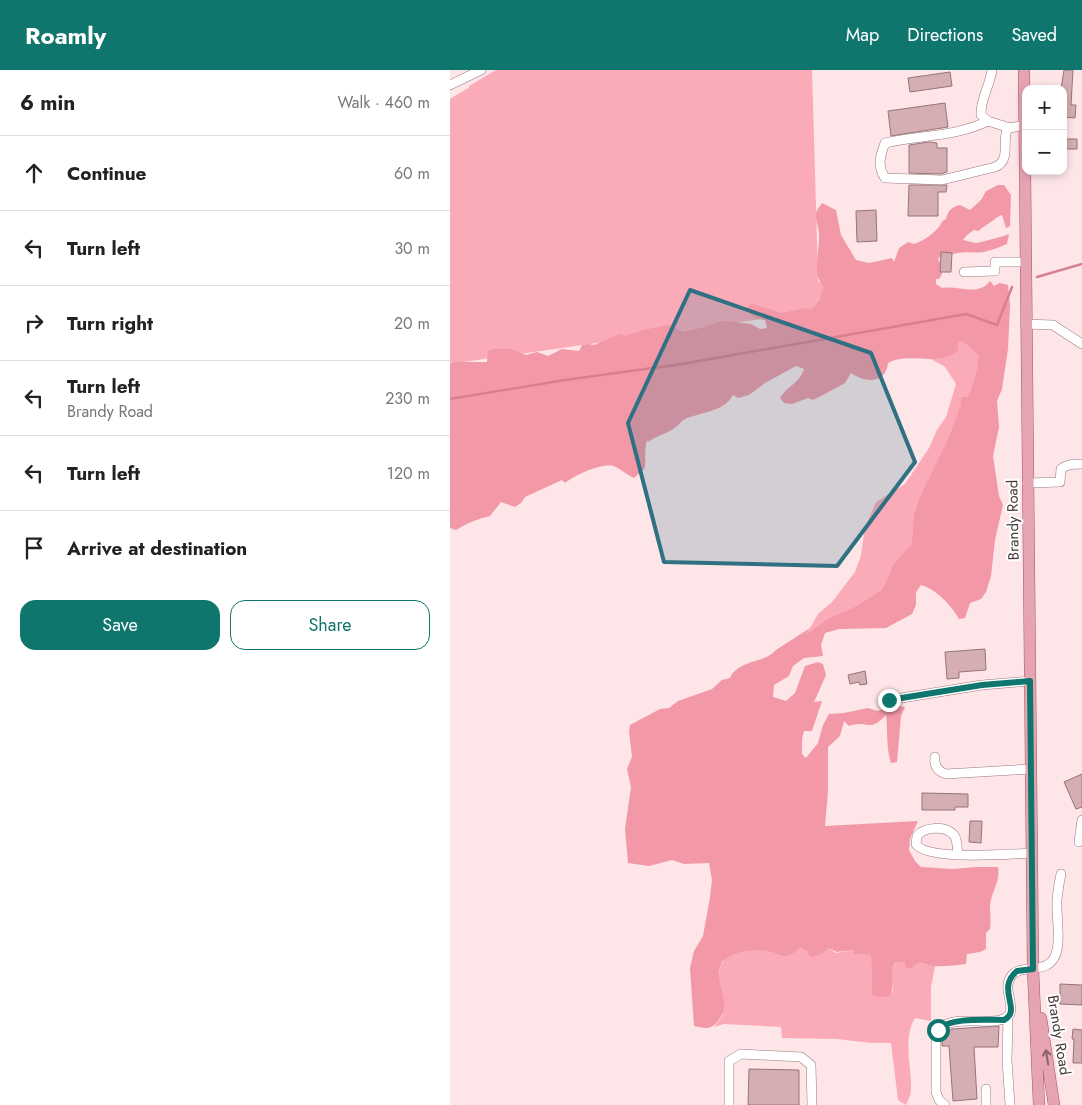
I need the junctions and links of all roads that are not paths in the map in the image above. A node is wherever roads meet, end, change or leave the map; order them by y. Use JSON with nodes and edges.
{"nodes":[{"id":1,"x":482,"y":70,"type":"edge"},
{"id":2,"x":992,"y":70,"type":"edge"},
{"id":3,"x":1024,"y":70,"type":"edge"},
{"id":4,"x":1024,"y":85,"type":"edge"},
{"id":5,"x":450,"y":86,"type":"edge"},
{"id":6,"x":988,"y":121,"type":"junction"},
{"id":7,"x":1022,"y":125,"type":"edge"},
{"id":8,"x":1010,"y":128,"type":"junction"},
{"id":9,"x":1024,"y":130,"type":"edge"},
{"id":10,"x":1025,"y":262,"type":"junction"},
{"id":11,"x":964,"y":272,"type":"dead end"},
{"id":12,"x":1026,"y":324,"type":"junction"},
{"id":13,"x":1082,"y":344,"type":"edge"},
{"id":14,"x":1082,"y":464,"type":"edge"},
{"id":15,"x":1027,"y":483,"type":"junction"},
{"id":16,"x":1030,"y":681,"type":"junction"},
{"id":17,"x":889,"y":700,"type":"dead end"},
{"id":18,"x":935,"y":757,"type":"dead end"},
{"id":19,"x":1031,"y":769,"type":"junction"},
{"id":20,"x":1082,"y":820,"type":"edge"},
{"id":21,"x":1082,"y":839,"type":"edge"},
{"id":22,"x":1032,"y":853,"type":"junction"},
{"id":23,"x":958,"y":855,"type":"junction"},
{"id":24,"x":1062,"y":874,"type":"dead end"},
{"id":25,"x":1033,"y":969,"type":"junction"},
{"id":26,"x":1008,"y":1018,"type":"junction"},
{"id":27,"x":986,"y":1089,"type":"dead end"},
{"id":28,"x":729,"y":1105,"type":"edge"},
{"id":29,"x":812,"y":1105,"type":"edge"},
{"id":30,"x":945,"y":1105,"type":"edge"},
{"id":31,"x":986,"y":1105,"type":"edge"},
{"id":32,"x":1010,"y":1105,"type":"edge"},
{"id":33,"x":1039,"y":1105,"type":"edge"},
{"id":34,"x":1054,"y":1105,"type":"edge"}],
"edges":[{"from":1,"to":5,"type":"street"},
{"from":2,"to":6,"type":"street"},
{"from":3,"to":4,"type":"main road","name":"Brandy Road"},
{"from":6,"to":8,"type":"street"},
{"from":6,"to":8,"type":"street"},
{"from":7,"to":8,"type":"street"},
{"from":9,"to":10,"type":"main road","name":"Brandy Road"},
{"from":10,"to":11,"type":"street"},
{"from":10,"to":12,"type":"main road","name":"Brandy Road"},
{"from":12,"to":13,"type":"street"},
{"from":12,"to":15,"type":"main road","name":"Brandy Road"},
{"from":14,"to":15,"type":"street"},
{"from":15,"to":16,"type":"main road","name":"Brandy Road"},
{"from":16,"to":17,"type":"street"},
{"from":16,"to":19,"type":"main road","name":"Brandy Road"},
{"from":18,"to":19,"type":"street"},
{"from":19,"to":22,"type":"main road","name":"Brandy Road"},
{"from":20,"to":21,"type":"street"},
{"from":22,"to":23,"type":"street"},
{"from":22,"to":25,"type":"main road","name":"Brandy Road"},
{"from":23,"to":23,"type":"street"},
{"from":24,"to":25,"type":"street"},
{"from":25,"to":26,"type":"street"},
{"from":25,"to":33,"type":"main road","name":"Brandy Road"},
{"from":34,"to":25,"type":"main road","name":"Brandy Road","one_way":true},
{"from":26,"to":30,"type":"street"},
{"from":26,"to":32,"type":"street"},
{"from":27,"to":31,"type":"street"},
{"from":28,"to":29,"type":"street"}]}
